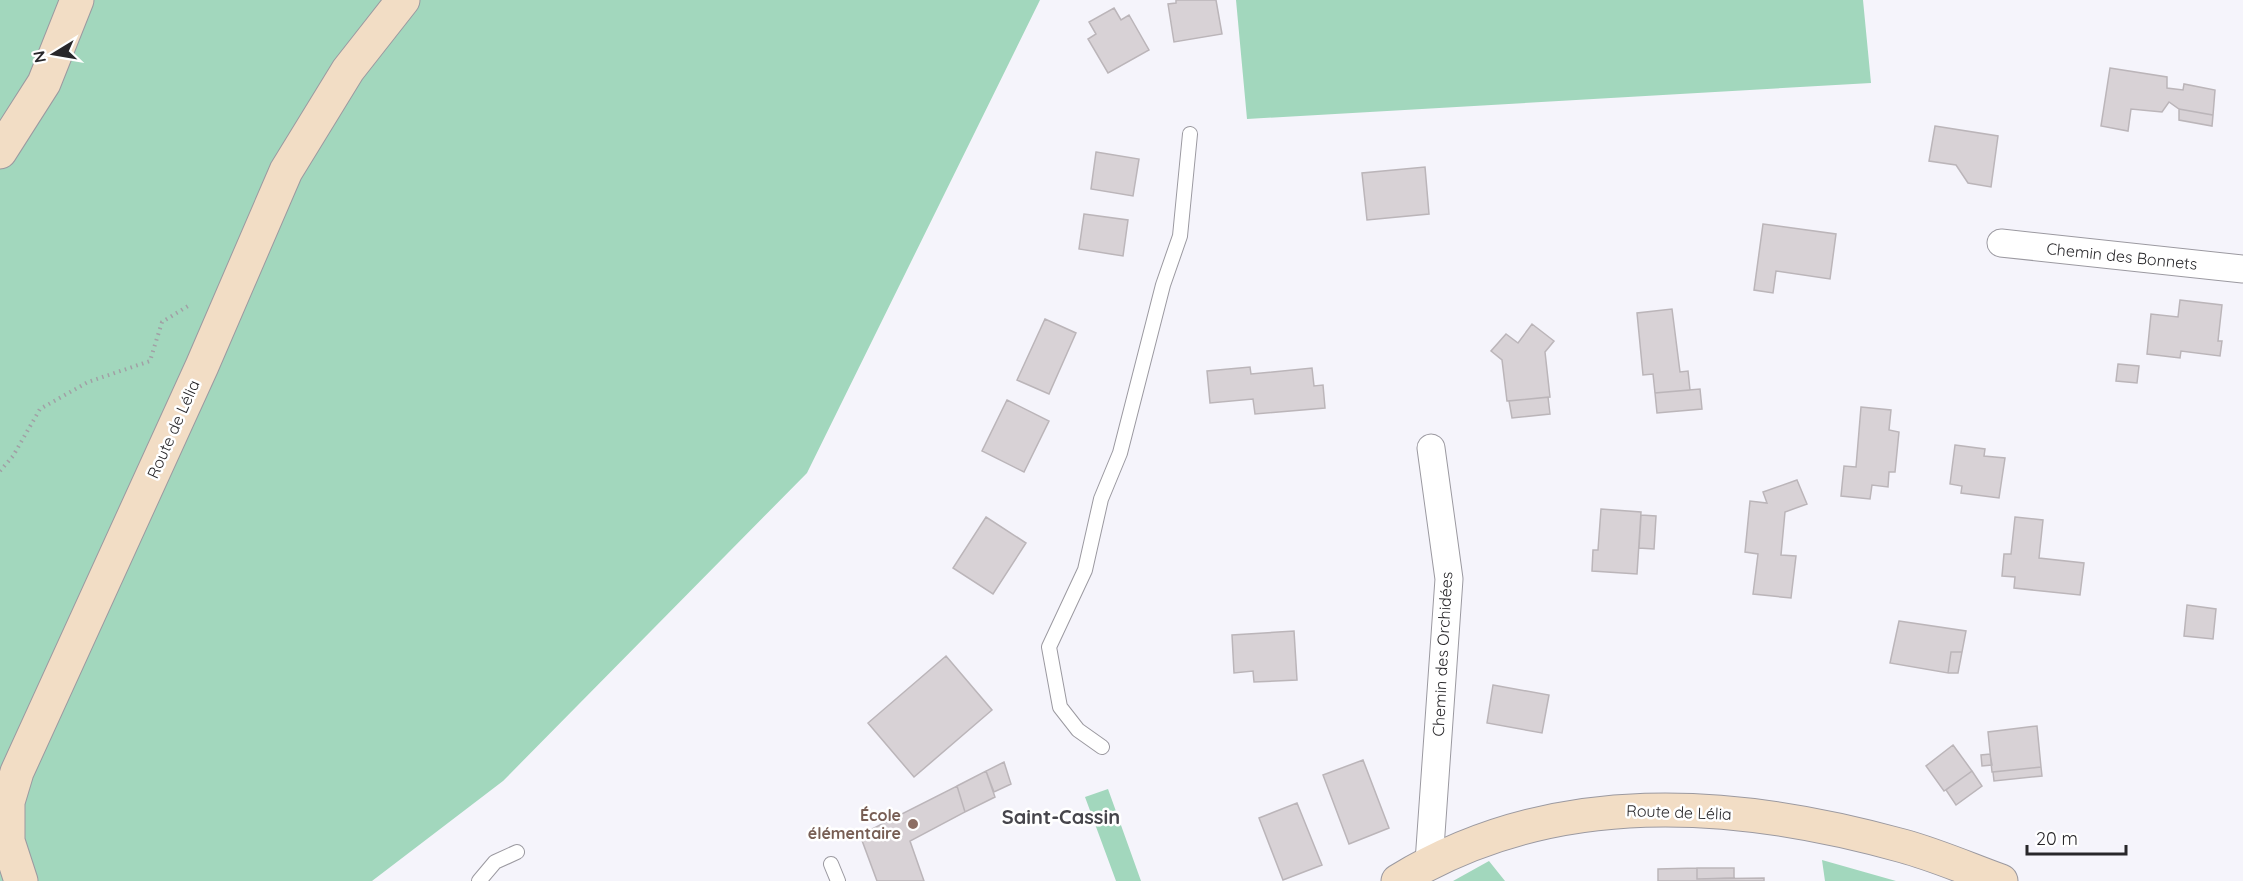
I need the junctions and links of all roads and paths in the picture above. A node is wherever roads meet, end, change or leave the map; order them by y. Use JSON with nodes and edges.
{"nodes":[{"id":1,"x":76,"y":0,"type":"edge"},
{"id":2,"x":403,"y":0,"type":"edge"},
{"id":3,"x":1190,"y":134,"type":"dead end"},
{"id":4,"x":0,"y":152,"type":"edge"},
{"id":5,"x":2001,"y":243,"type":"dead end"},
{"id":6,"x":2243,"y":269,"type":"edge"},
{"id":7,"x":191,"y":317,"type":"dead end"},
{"id":8,"x":1431,"y":448,"type":"dead end"},
{"id":9,"x":0,"y":471,"type":"edge"},
{"id":10,"x":1102,"y":747,"type":"dead end"},
{"id":11,"x":517,"y":852,"type":"dead end"},
{"id":12,"x":1429,"y":862,"type":"junction"},
{"id":13,"x":831,"y":864,"type":"dead end"},
{"id":14,"x":21,"y":881,"type":"edge"},
{"id":15,"x":479,"y":881,"type":"edge"},
{"id":16,"x":838,"y":881,"type":"edge"},
{"id":17,"x":1398,"y":881,"type":"edge"},
{"id":18,"x":2001,"y":881,"type":"edge"}],
"edges":[{"from":1,"to":4,"type":"street"},
{"from":2,"to":14,"type":"street","name":"Route de Lélia"},
{"from":3,"to":10,"type":"lane"},
{"from":5,"to":6,"type":"street","name":"Chemin des Bonnets"},
{"from":7,"to":9,"type":"path"},
{"from":8,"to":12,"type":"street","name":"Chemin des Orchidées"},
{"from":11,"to":15,"type":"lane"},
{"from":12,"to":17,"type":"street","name":"Route de Lélia"},
{"from":12,"to":18,"type":"street","name":"Route de Lélia"},
{"from":13,"to":16,"type":"lane"}]}
